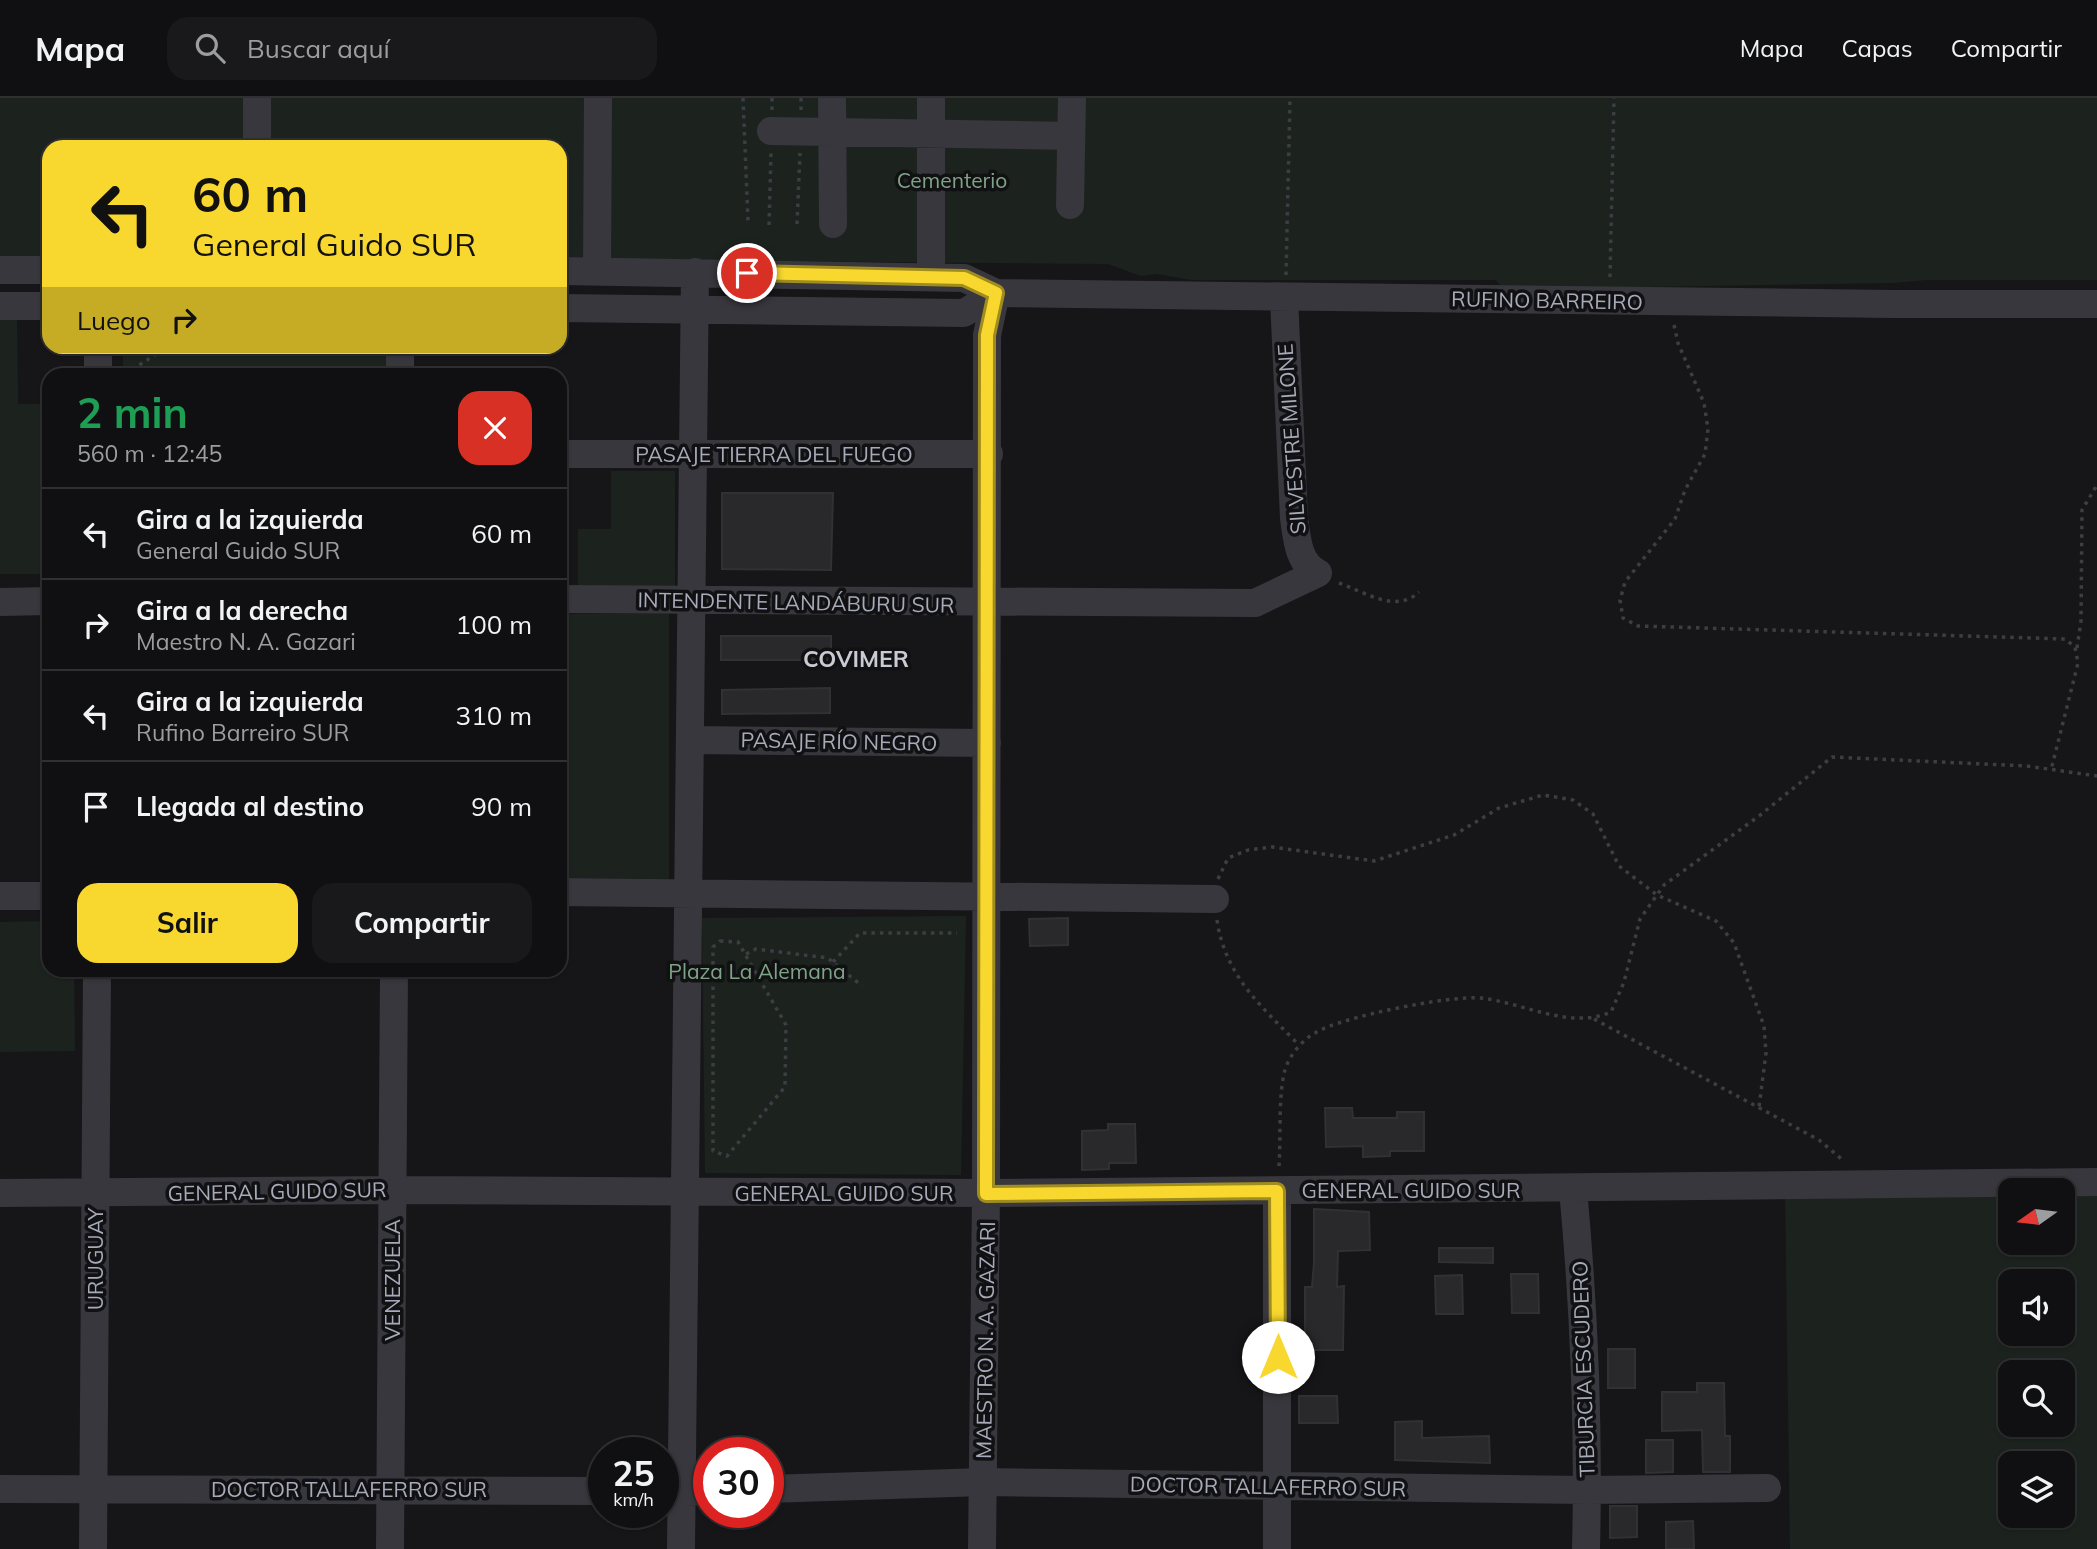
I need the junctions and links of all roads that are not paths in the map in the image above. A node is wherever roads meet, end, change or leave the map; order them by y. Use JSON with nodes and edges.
{"nodes":[{"id":1,"x":257,"y":98,"type":"edge"},
{"id":2,"x":598,"y":98,"type":"edge"},
{"id":3,"x":832,"y":98,"type":"edge"},
{"id":4,"x":931,"y":98,"type":"edge"},
{"id":5,"x":1072,"y":98,"type":"edge"},
{"id":6,"x":771,"y":131,"type":"road end"},
{"id":7,"x":832,"y":132,"type":"junction"},
{"id":8,"x":931,"y":132,"type":"junction"},
{"id":9,"x":1071,"y":136,"type":"junction"},
{"id":10,"x":257,"y":140,"type":"edge"},
{"id":11,"x":1070,"y":205,"type":"dead end"},
{"id":12,"x":833,"y":224,"type":"dead end"},
{"id":13,"x":42,"y":270,"type":"edge"},
{"id":14,"x":0,"y":271,"type":"edge"},
{"id":15,"x":567,"y":271,"type":"edge"},
{"id":16,"x":597,"y":271,"type":"junction"},
{"id":17,"x":695,"y":272,"type":"junction"},
{"id":18,"x":931,"y":277,"type":"junction"},
{"id":19,"x":1285,"y":289,"type":"junction"},
{"id":20,"x":996,"y":293,"type":"junction"},
{"id":21,"x":2097,"y":303,"type":"edge"},
{"id":22,"x":0,"y":306,"type":"edge"},
{"id":23,"x":42,"y":306,"type":"edge"},
{"id":24,"x":567,"y":308,"type":"edge"},
{"id":25,"x":694,"y":310,"type":"junction"},
{"id":26,"x":567,"y":454,"type":"edge"},
{"id":27,"x":693,"y":454,"type":"junction"},
{"id":28,"x":989,"y":454,"type":"junction"},
{"id":29,"x":1318,"y":573,"type":"joint"},
{"id":30,"x":567,"y":599,"type":"edge"},
{"id":31,"x":0,"y":601,"type":"edge"},
{"id":32,"x":42,"y":601,"type":"edge"},
{"id":33,"x":692,"y":602,"type":"junction"},
{"id":34,"x":988,"y":604,"type":"junction"},
{"id":35,"x":690,"y":740,"type":"junction"},
{"id":36,"x":987,"y":743,"type":"junction"},
{"id":37,"x":567,"y":892,"type":"edge"},
{"id":38,"x":689,"y":893,"type":"junction"},
{"id":39,"x":0,"y":896,"type":"edge"},
{"id":40,"x":42,"y":896,"type":"edge"},
{"id":41,"x":987,"y":896,"type":"junction"},
{"id":42,"x":1215,"y":899,"type":"road end"},
{"id":43,"x":97,"y":977,"type":"edge"},
{"id":44,"x":394,"y":977,"type":"edge"},
{"id":45,"x":2097,"y":1182,"type":"edge"},
{"id":46,"x":1573,"y":1189,"type":"junction"},
{"id":47,"x":393,"y":1190,"type":"junction"},
{"id":48,"x":1277,"y":1191,"type":"junction"},
{"id":49,"x":95,"y":1193,"type":"junction"},
{"id":50,"x":685,"y":1193,"type":"junction"},
{"id":51,"x":0,"y":1194,"type":"edge"},
{"id":52,"x":986,"y":1194,"type":"junction"},
{"id":53,"x":983,"y":1482,"type":"junction"},
{"id":54,"x":1278,"y":1486,"type":"junction"},
{"id":55,"x":94,"y":1488,"type":"junction"},
{"id":56,"x":390,"y":1488,"type":"junction"},
{"id":57,"x":784,"y":1488,"type":"edge"},
{"id":58,"x":1767,"y":1488,"type":"dead end"},
{"id":59,"x":0,"y":1489,"type":"edge"},
{"id":60,"x":1588,"y":1490,"type":"junction"},
{"id":61,"x":588,"y":1491,"type":"edge"},
{"id":62,"x":685,"y":1491,"type":"edge"},
{"id":63,"x":93,"y":1549,"type":"edge"},
{"id":64,"x":390,"y":1549,"type":"edge"},
{"id":65,"x":681,"y":1549,"type":"edge"},
{"id":66,"x":982,"y":1549,"type":"edge"},
{"id":67,"x":1277,"y":1549,"type":"edge"},
{"id":68,"x":1586,"y":1549,"type":"edge"}],
"edges":[{"from":1,"to":10,"type":"street"},
{"from":2,"to":16,"type":"street"},
{"from":3,"to":7,"type":"street"},
{"from":4,"to":8,"type":"street"},
{"from":5,"to":9,"type":"street"},
{"from":6,"to":7,"type":"street"},
{"from":7,"to":8,"type":"street"},
{"from":7,"to":12,"type":"street"},
{"from":8,"to":9,"type":"street"},
{"from":8,"to":18,"type":"street"},
{"from":9,"to":11,"type":"street"},
{"from":13,"to":14,"type":"street"},
{"from":15,"to":16,"type":"street"},
{"from":16,"to":17,"type":"street"},
{"from":17,"to":18,"type":"street"},
{"from":17,"to":25,"type":"street"},
{"from":18,"to":20,"type":"street"},
{"from":19,"to":20,"type":"street","name":"RUFINO BARREIRO"},
{"from":19,"to":21,"type":"street","name":"RUFINO BARREIRO"},
{"from":19,"to":29,"type":"street","name":"SILVESTRE MILONE"},
{"from":20,"to":25,"type":"street"},
{"from":20,"to":28,"type":"street","name":"MAESTRO N. A. GAZARI"},
{"from":22,"to":23,"type":"street"},
{"from":24,"to":25,"type":"street"},
{"from":25,"to":27,"type":"street"},
{"from":26,"to":27,"type":"street","name":"PASAJE TIERRA DEL FUEGO"},
{"from":27,"to":28,"type":"street","name":"PASAJE TIERRA DEL FUEGO"},
{"from":27,"to":33,"type":"street"},
{"from":28,"to":34,"type":"street","name":"MAESTRO N. A. GAZARI"},
{"from":29,"to":34,"type":"street","name":"INTENDENTE LANDÁBURU SUR"},
{"from":30,"to":33,"type":"street","name":"INTENDENTE LANDÁBURU SUR"},
{"from":31,"to":32,"type":"street"},
{"from":33,"to":34,"type":"street","name":"INTENDENTE LANDÁBURU SUR"},
{"from":33,"to":35,"type":"street"},
{"from":34,"to":36,"type":"street","name":"MAESTRO N. A. GAZARI"},
{"from":35,"to":36,"type":"street","name":"PASAJE RÍO NEGRO"},
{"from":35,"to":38,"type":"street"},
{"from":36,"to":41,"type":"street","name":"MAESTRO N. A. GAZARI"},
{"from":37,"to":38,"type":"street"},
{"from":38,"to":41,"type":"street"},
{"from":38,"to":50,"type":"street"},
{"from":39,"to":40,"type":"street"},
{"from":41,"to":42,"type":"street"},
{"from":41,"to":52,"type":"street","name":"MAESTRO N. A. GAZARI"},
{"from":43,"to":49,"type":"street","name":"URUGUAY"},
{"from":44,"to":47,"type":"street","name":"VENEZUELA"},
{"from":45,"to":46,"type":"street","name":"GENERAL GUIDO SUR"},
{"from":46,"to":48,"type":"street","name":"GENERAL GUIDO SUR"},
{"from":46,"to":60,"type":"street","name":"TIBURCIA ESCUDERO"},
{"from":47,"to":49,"type":"street","name":"GENERAL GUIDO SUR"},
{"from":47,"to":50,"type":"street","name":"GENERAL GUIDO SUR"},
{"from":47,"to":56,"type":"street","name":"VENEZUELA"},
{"from":48,"to":52,"type":"street","name":"GENERAL GUIDO SUR"},
{"from":48,"to":54,"type":"street"},
{"from":49,"to":51,"type":"street","name":"GENERAL GUIDO SUR"},
{"from":49,"to":55,"type":"street","name":"URUGUAY"},
{"from":50,"to":52,"type":"street","name":"GENERAL GUIDO SUR"},
{"from":50,"to":62,"type":"street"},
{"from":52,"to":53,"type":"street","name":"MAESTRO N. A. GAZARI"},
{"from":53,"to":54,"type":"street","name":"DOCTOR TALLAFERRO SUR"},
{"from":53,"to":57,"type":"street","name":"DOCTOR TALLAFERRO SUR"},
{"from":53,"to":66,"type":"street","name":"MAESTRO N. A. GAZARI"},
{"from":54,"to":60,"type":"street","name":"DOCTOR TALLAFERRO SUR"},
{"from":54,"to":67,"type":"street"},
{"from":55,"to":56,"type":"street","name":"DOCTOR TALLAFERRO SUR"},
{"from":55,"to":59,"type":"street","name":"DOCTOR TALLAFERRO SUR"},
{"from":55,"to":63,"type":"street","name":"URUGUAY"},
{"from":56,"to":61,"type":"street","name":"DOCTOR TALLAFERRO SUR"},
{"from":56,"to":64,"type":"street","name":"VENEZUELA"},
{"from":58,"to":60,"type":"street","name":"DOCTOR TALLAFERRO SUR"},
{"from":60,"to":68,"type":"street","name":"TIBURCIA ESCUDERO"},
{"from":62,"to":65,"type":"street"}]}
